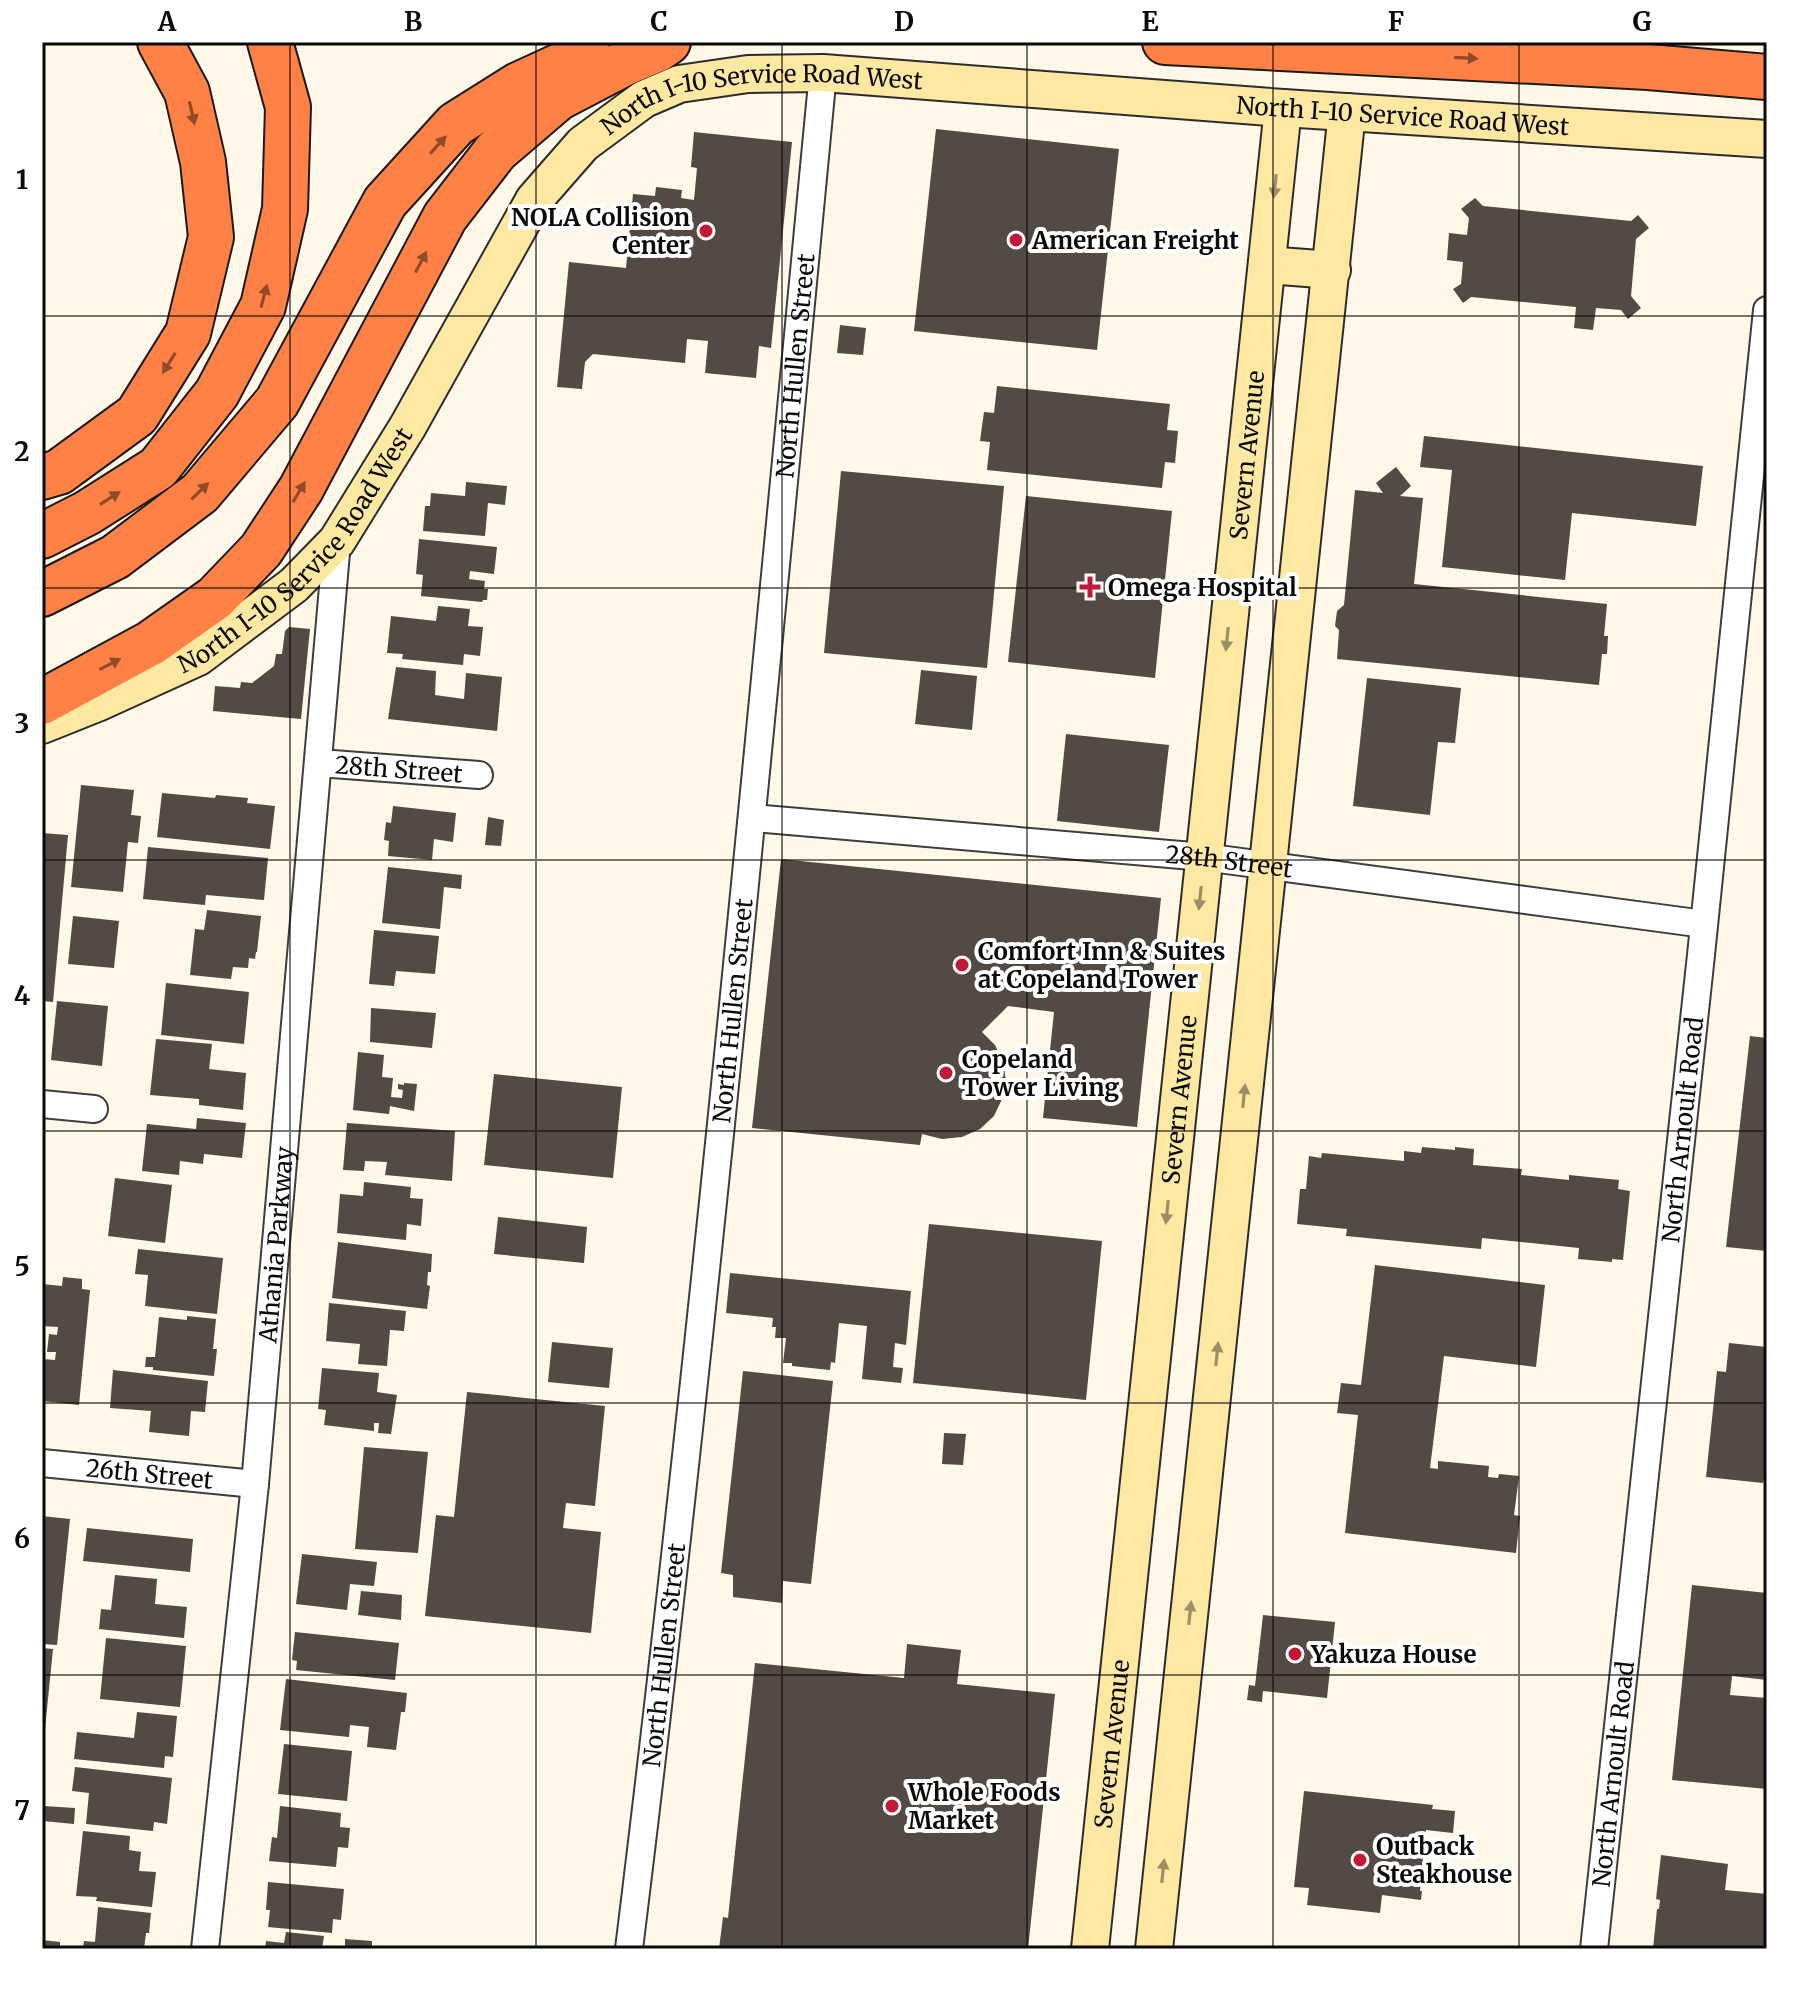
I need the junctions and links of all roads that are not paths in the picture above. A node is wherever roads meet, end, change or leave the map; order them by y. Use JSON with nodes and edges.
{"nodes":[{"id":1,"x":160,"y":42,"type":"edge"},
{"id":2,"x":270,"y":42,"type":"edge"},
{"id":3,"x":626,"y":42,"type":"edge"},
{"id":4,"x":668,"y":42,"type":"edge"},
{"id":5,"x":1165,"y":42,"type":"edge"},
{"id":6,"x":1557,"y":42,"type":"edge"},
{"id":7,"x":1767,"y":59,"type":"edge"},
{"id":8,"x":823,"y":73,"type":"junction"},
{"id":9,"x":1767,"y":77,"type":"edge"},
{"id":10,"x":1283,"y":108,"type":"junction"},
{"id":11,"x":1347,"y":112,"type":"junction"},
{"id":12,"x":1767,"y":139,"type":"edge"},
{"id":13,"x":1267,"y":265,"type":"junction"},
{"id":14,"x":1332,"y":270,"type":"junction"},
{"id":15,"x":1767,"y":310,"type":"edge"},
{"id":16,"x":42,"y":477,"type":"edge"},
{"id":17,"x":42,"y":536,"type":"edge"},
{"id":18,"x":337,"y":541,"type":"junction"},
{"id":19,"x":42,"y":594,"type":"edge"},
{"id":20,"x":42,"y":702,"type":"edge"},
{"id":21,"x":42,"y":725,"type":"edge"},
{"id":22,"x":319,"y":763,"type":"junction"},
{"id":23,"x":479,"y":775,"type":"dead end"},
{"id":24,"x":753,"y":818,"type":"junction"},
{"id":25,"x":1204,"y":857,"type":"junction"},
{"id":26,"x":1268,"y":864,"type":"junction"},
{"id":27,"x":1704,"y":924,"type":"junction"},
{"id":28,"x":42,"y":1104,"type":"edge"},
{"id":29,"x":94,"y":1109,"type":"dead end"},
{"id":30,"x":42,"y":1463,"type":"edge"},
{"id":31,"x":255,"y":1484,"type":"junction"},
{"id":32,"x":205,"y":1949,"type":"edge"},
{"id":33,"x":629,"y":1949,"type":"edge"},
{"id":34,"x":1090,"y":1949,"type":"edge"},
{"id":35,"x":1154,"y":1949,"type":"edge"},
{"id":36,"x":1594,"y":1949,"type":"edge"}],
"edges":[{"from":1,"to":16,"type":"highway","one_way":true},
{"from":17,"to":2,"type":"highway","one_way":true},
{"from":19,"to":3,"type":"highway","one_way":true},
{"from":20,"to":4,"type":"highway","one_way":true},
{"from":5,"to":9,"type":"highway","one_way":true},
{"from":6,"to":7,"type":"highway"},
{"from":8,"to":10,"type":"street","name":"North I-10 Service Road West"},
{"from":8,"to":18,"type":"street","name":"North I-10 Service Road West"},
{"from":8,"to":24,"type":"street","name":"North Hullen Street"},
{"from":10,"to":11,"type":"street","name":"North I-10 Service Road West"},
{"from":10,"to":13,"type":"street","name":"Severn Avenue","one_way":true},
{"from":11,"to":12,"type":"street","name":"North I-10 Service Road West"},
{"from":11,"to":14,"type":"street"},
{"from":13,"to":14,"type":"street"},
{"from":13,"to":25,"type":"street","name":"Severn Avenue","one_way":true},
{"from":14,"to":26,"type":"street"},
{"from":15,"to":27,"type":"street","name":"North Arnoult Road"},
{"from":18,"to":21,"type":"street","name":"North I-10 Service Road West"},
{"from":18,"to":22,"type":"street","name":"Athania Parkway"},
{"from":22,"to":23,"type":"street","name":"28th Street"},
{"from":22,"to":31,"type":"street","name":"Athania Parkway"},
{"from":24,"to":25,"type":"street","name":"28th Street"},
{"from":24,"to":33,"type":"street","name":"North Hullen Street"},
{"from":25,"to":26,"type":"street","name":"28th Street"},
{"from":25,"to":34,"type":"street","name":"Severn Avenue","one_way":true},
{"from":26,"to":27,"type":"street","name":"28th Street"},
{"from":35,"to":26,"type":"street","one_way":true},
{"from":27,"to":36,"type":"street","name":"North Arnoult Road"},
{"from":28,"to":29,"type":"street"},
{"from":30,"to":31,"type":"street","name":"26th Street"},
{"from":31,"to":32,"type":"street","name":"Athania Parkway"}]}
